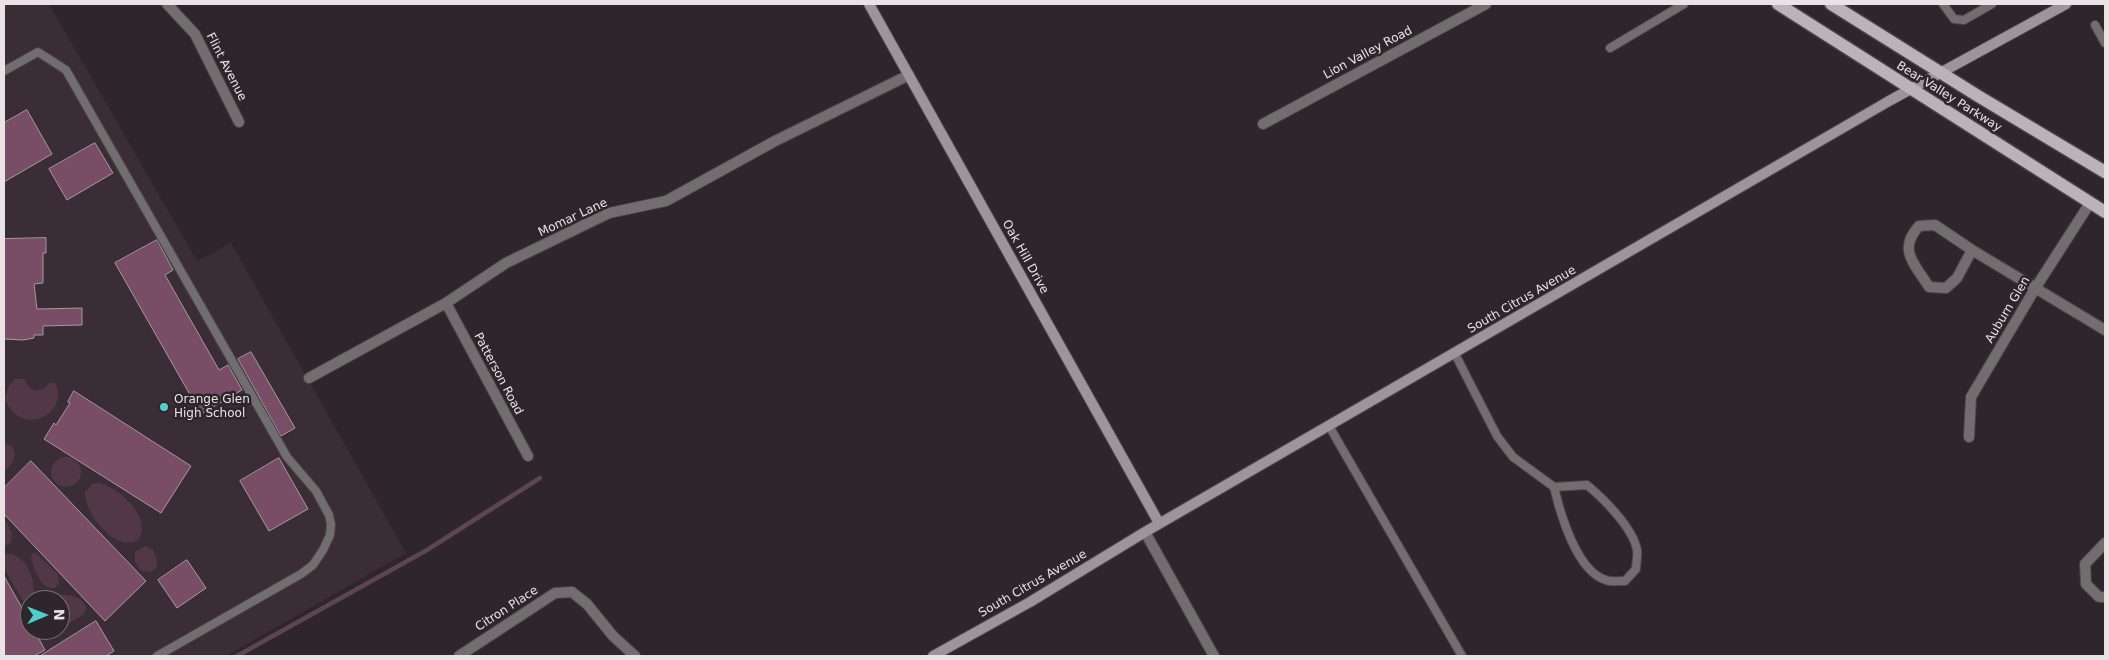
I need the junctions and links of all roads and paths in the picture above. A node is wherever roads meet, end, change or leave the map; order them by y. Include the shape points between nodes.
1 (167, 4) edge
2 (868, 4) edge
3 (1486, 4) edge
4 (1684, 4) edge
5 (1778, 4) edge
6 (1831, 4) edge
7 (1943, 4) edge
8 (1992, 4) edge
9 (2066, 4) edge
10 (2095, 25) dead end
11 (2105, 43) edge
12 (1610, 48) dead end
13 (4, 71) edge
14 (1941, 72) junction
15 (909, 75) junction
16 (1911, 89) junction
17 (239, 122) dead end
18 (1263, 124) dead end
19 (2105, 172) edge
20 (2090, 203) junction
21 (2105, 212) edge
22 (1972, 250) junction
23 (2036, 287) junction
24 (446, 303) junction
25 (2105, 330) edge
26 (1455, 354) junction
27 (309, 378) dead end
28 (1329, 426) junction
29 (1969, 437) dead end
30 (528, 456) dead end
31 (1554, 487) junction
32 (1160, 523) junction
33 (1145, 532) junction
34 (2105, 543) edge
35 (2105, 597) edge
36 (157, 656) edge
37 (459, 656) edge
38 (635, 656) edge
39 (933, 656) edge
40 (1214, 656) edge
41 (1462, 656) edge

1 - 17 street, Flint Avenue via 194,34
2 - 15 street, Oak Hill Drive
3 - 18 street, Lion Valley Road
4 - 12 lane
5 - 16 main road, Bear Valley Parkway
6 - 14 main road, Bear Valley Parkway
7 - 8 lane via 1954,19 1964,20
9 - 14 street, South Citrus Avenue
10 - 11 lane
13 - 36 lane via 38,52 66,70 287,457 316,491 329,515 330,535 313,565
14 - 16 street, South Citrus Avenue
14 - 19 main road, Bear Valley Parkway
15 - 24 street, Momar Lane via 775,141 666,201 609,214 506,264
15 - 32 street, Oak Hill Drive
16 - 20 main road, Bear Valley Parkway
16 - 26 street, South Citrus Avenue
20 - 21 main road, Bear Valley Parkway
20 - 23 street, Auburn Glen
22 - 22 street via 1935,225 1918,226 1910,236 1908,254 1930,287 1946,288 1957,278
22 - 23 street
23 - 25 street
23 - 29 street, Auburn Glen via 1971,397
24 - 27 street, Momar Lane
24 - 30 street, Patterson Road
26 - 28 street, South Citrus Avenue
26 - 31 lane via 1497,436 1513,458
28 - 32 street, South Citrus Avenue
28 - 41 lane
31 - 31 lane via 1569,534 1587,567 1605,580 1625,581 1636,569 1637,549 1624,524 1603,498 1587,485
32 - 33 street, South Citrus Avenue
33 - 39 street, South Citrus Avenue
33 - 40 street
34 - 35 street via 2085,564 2086,584 2099,597
37 - 38 street, Citron Place via 555,593 572,592

